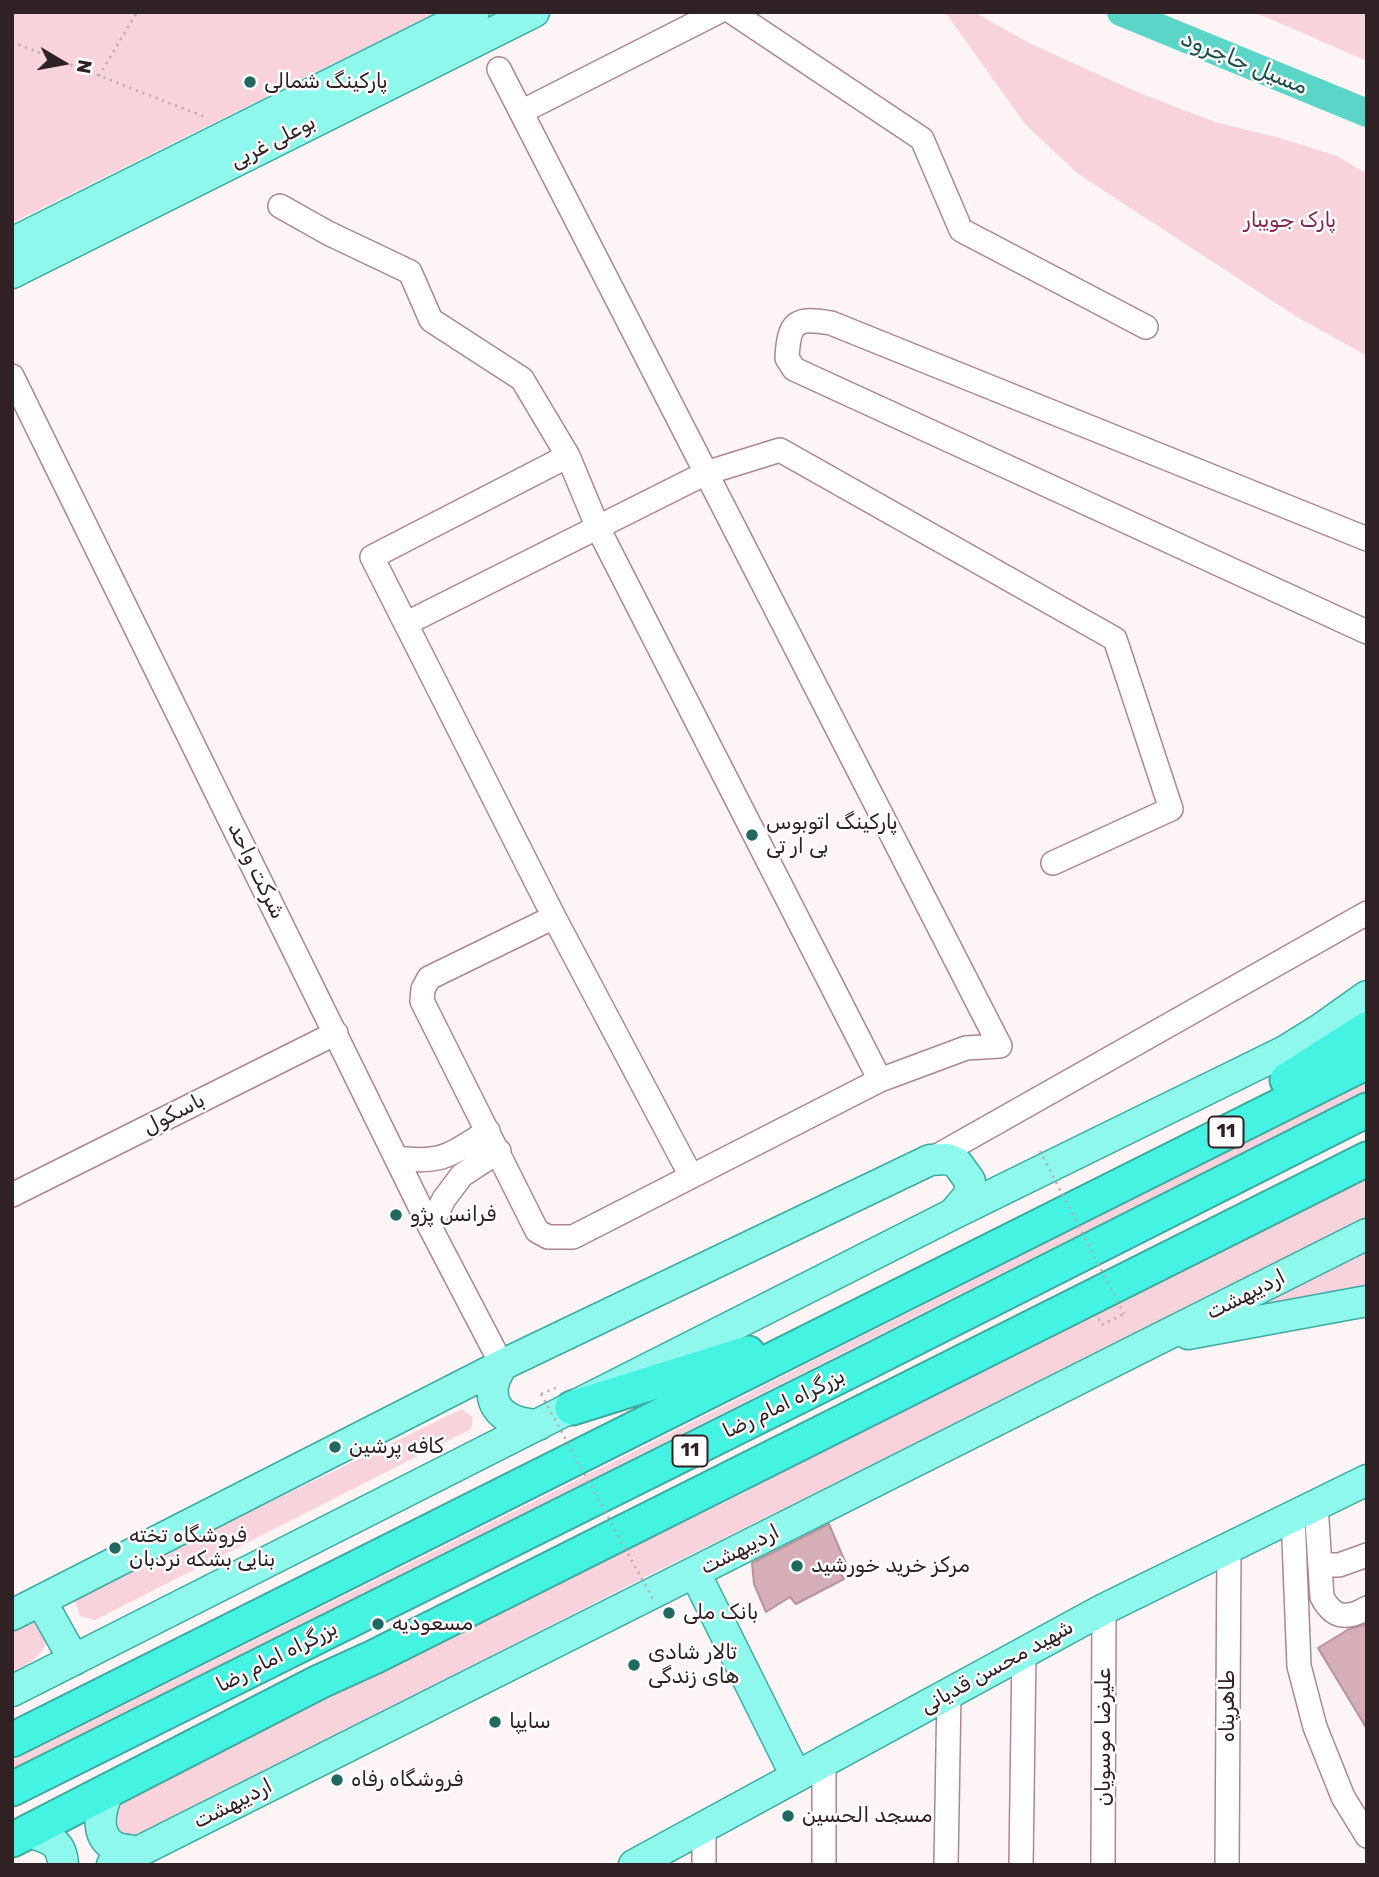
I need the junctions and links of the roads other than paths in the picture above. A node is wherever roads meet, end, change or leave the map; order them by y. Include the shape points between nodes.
1 (474, 12) edge
2 (534, 12) edge
3 (718, 12) edge
4 (732, 12) edge
5 (499, 69) dead end
6 (521, 112) junction
7 (280, 206) dead end
8 (12, 243) edge
9 (12, 273) edge
10 (1146, 327) dead end
11 (12, 376) edge
12 (568, 456) junction
13 (706, 473) junction
14 (598, 528) junction
15 (1367, 539) edge
16 (407, 623) junction
17 (1367, 632) edge
18 (1054, 863) dead end
19 (1367, 913) edge
20 (554, 917) junction
21 (1367, 996) edge
22 (1367, 1029) edge
23 (336, 1033) junction
24 (1367, 1062) edge
25 (880, 1080) junction
26 (1367, 1110) edge
27 (488, 1130) junction
28 (499, 1152) junction
29 (396, 1158) junction
30 (1367, 1158) edge
31 (930, 1160) junction
32 (691, 1176) junction
33 (12, 1195) edge
34 (1084, 1203) junction
35 (953, 1214) junction
36 (430, 1227) junction
37 (1367, 1234) edge
38 (1176, 1254) junction
39 (1367, 1301) edge
40 (844, 1323) junction
41 (1163, 1337) junction
42 (502, 1365) junction
43 (862, 1365) junction
44 (569, 1395) junction
45 (538, 1425) junction
46 (1367, 1480) edge
47 (1305, 1510) junction
48 (516, 1537) junction
49 (1229, 1547) junction
50 (1367, 1555) edge
51 (1321, 1565) junction
52 (695, 1573) junction
53 (41, 1601) junction
54 (1367, 1608) edge
55 (1104, 1609) junction
56 (12, 1615) edge
57 (1024, 1652) junction
58 (374, 1657) junction
59 (74, 1660) junction
60 (12, 1691) edge
61 (949, 1693) junction
62 (12, 1740) edge
63 (824, 1761) junction
64 (796, 1776) junction
65 (12, 1789) edge
66 (108, 1791) junction
67 (704, 1826) junction
68 (20, 1836) edge
69 (1367, 1836) edge
70 (125, 1858) edge
71 (64, 1865) edge
72 (634, 1865) edge
73 (704, 1865) edge
74 (824, 1865) edge
75 (946, 1865) edge
76 (1021, 1865) edge
77 (1103, 1865) edge
78 (1227, 1865) edge

1 - 8 main road, بوعلی غربی
2 - 9 main road, بوعلی غربی
3 - 6 street
4 - 10 street via 922,139 961,230
5 - 6 street
6 - 13 street
7 - 12 street via 410,272 431,320 522,379
11 - 23 street, شرکت واحد
12 - 14 street
12 - 16 street via 372,557
13 - 14 street
13 - 18 street via 780,450 1115,639 1171,809
13 - 25 street via 1000,1046 966,1048
14 - 16 street
14 - 25 street
15 - 17 street via 831,323 808,319 789,334 787,358 794,369
16 - 20 street
19 - 31 street
20 - 27 street via 429,978 423,989 422,1001
20 - 32 street
21 - 35 main road via 1285,1051
22 - 34 highway
23 - 29 street, شرکت واحد
23 - 33 street, باسکول
24 - 34 highway, 11
25 - 32 street
26 - 43 highway, بزرگراه امام رضا / 11
27 - 28 street
27 - 29 street via 440,1159
28 - 32 street via 537,1231 548,1237 573,1237
28 - 36 street via 462,1175
29 - 36 street, شرکت واحد
30 - 38 highway
31 - 35 main road via 947,1158 957,1163 971,1181 970,1194
31 - 42 main road
34 - 40 highway, 11
35 - 44 main road
36 - 42 street, شرکت واحد
37 - 41 main road, اردیبهشت
38 - 43 highway
38 - 58 highway
39 - 41 main road
40 - 44 highway
40 - 62 highway, 11
41 - 52 main road, اردیبهشت
42 - 45 main road via 493,1383 499,1410 519,1424
42 - 53 main road
43 - 48 highway, بزرگراه امام رضا / 11
44 - 45 main road
45 - 59 main road
46 - 47 main road, شهید محسن قدیانی
47 - 49 main road, شهید محسن قدیانی
47 - 51 street
47 - 69 street via 1299,1666 1315,1727 1338,1785
48 - 58 highway
48 - 65 highway, بزرگراه امام رضا / 11
49 - 55 main road, شهید محسن قدیانی
49 - 78 street, طاهرپناه
50 - 51 street via 1339,1565
51 - 54 street via 1322,1597 1328,1609 1340,1616
52 - 64 main road
52 - 70 main road, اردیبهشت
53 - 56 main road
53 - 59 main road
55 - 57 main road, شهید محسن قدیانی
55 - 77 street, علیرضا موسویان
57 - 61 main road, شهید محسن قدیانی
57 - 76 street
58 - 66 highway
59 - 60 main road
61 - 63 main road, شهید محسن قدیانی
61 - 75 street
63 - 64 main road, شهید محسن قدیانی
63 - 74 street
64 - 67 main road, شهید محسن قدیانی
66 - 68 highway
66 - 70 main road via 100,1813 103,1835
67 - 72 main road, شهید محسن قدیانی
67 - 73 street
68 - 71 main road via 50,1838 63,1853

